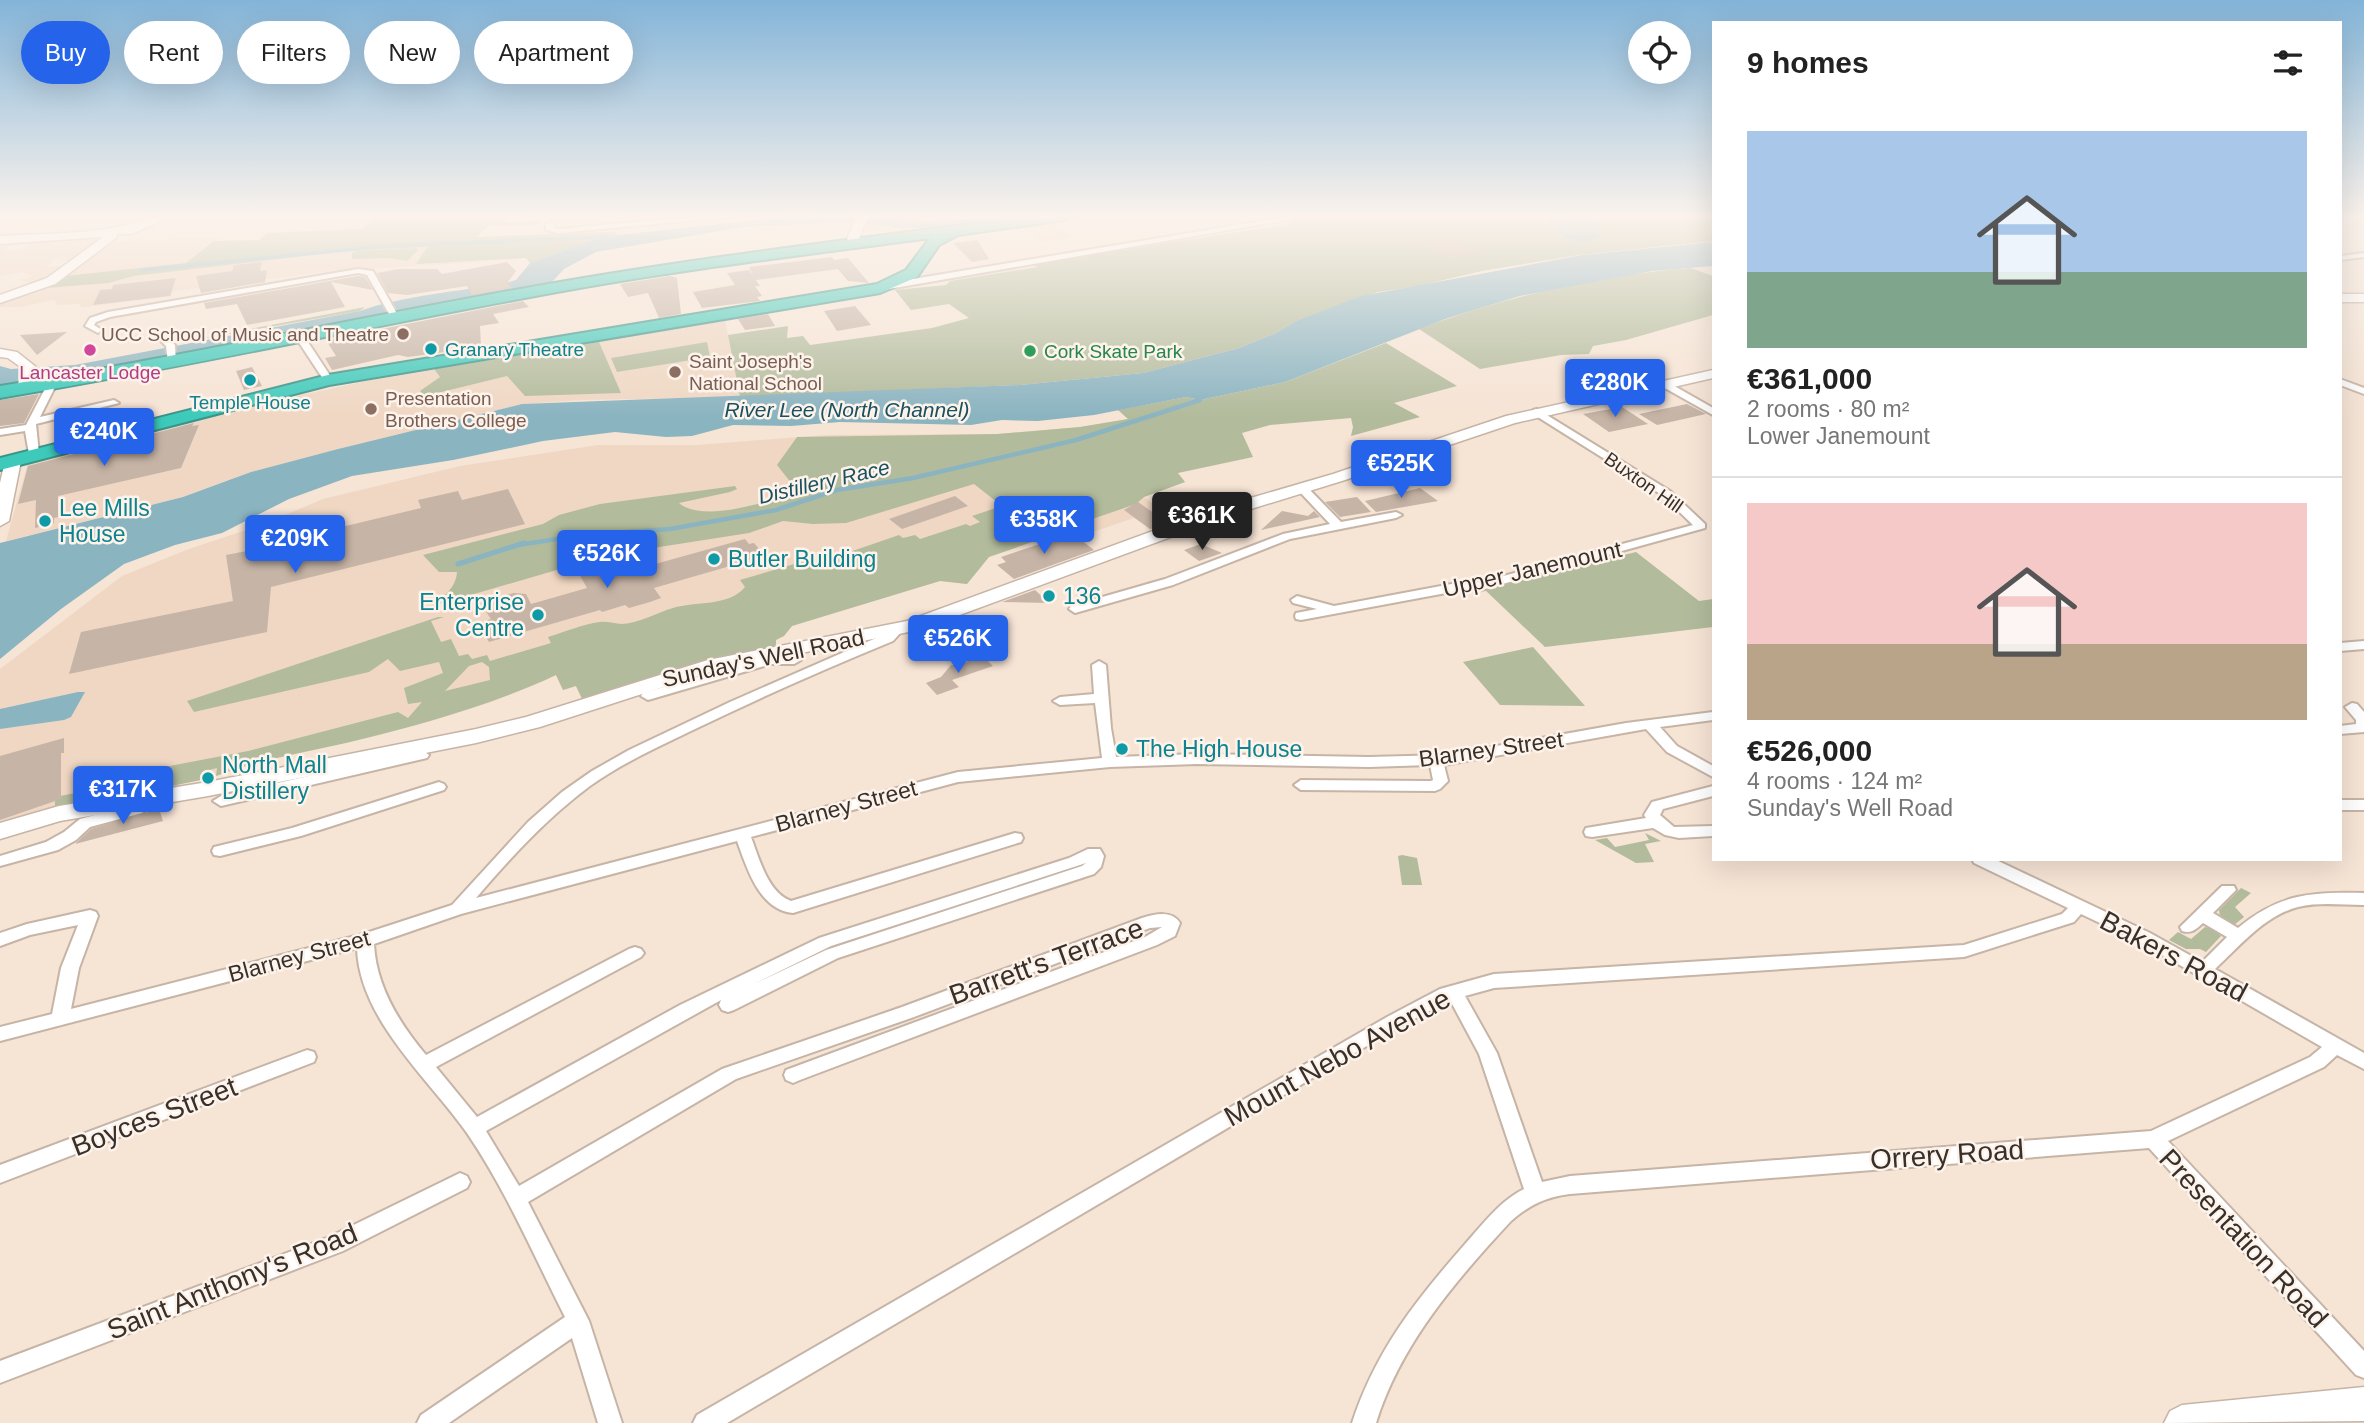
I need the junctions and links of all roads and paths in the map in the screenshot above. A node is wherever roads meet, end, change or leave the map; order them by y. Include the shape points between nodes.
1 (47, 282) edge
2 (291, 282) edge
3 (375, 282) edge
4 (584, 282) edge
5 (896, 282) edge
6 (912, 282) edge
7 (880, 288) junction
8 (2342, 298) edge
9 (2364, 298) edge
10 (0, 299) edge
11 (395, 317) junction
12 (98, 330) dead end
13 (160, 335) dead end
14 (301, 338) junction
15 (0, 352) edge
16 (172, 355) junction
17 (1712, 374) edge
18 (328, 380) junction
19 (2342, 383) edge
20 (51, 384) junction
21 (1666, 385) junction
22 (24, 386) junction
23 (2364, 391) edge
24 (0, 393) edge
25 (114, 403) dead end
26 (1537, 412) junction
27 (1712, 412) edge
28 (31, 424) junction
29 (0, 432) edge
30 (34, 454) junction
31 (7, 462) edge
32 (1302, 488) junction
33 (1396, 514) dead end
34 (0, 521) edge
35 (1336, 524) junction
36 (1689, 531) joint
37 (1297, 600) dead end
38 (1075, 609) dead end
39 (1333, 610) junction
40 (1301, 616) dead end
41 (897, 629) junction
42 (2364, 645) edge
43 (2342, 647) edge
44 (794, 660) dead end
45 (1099, 664) dead end
46 (648, 696) dead end
47 (1101, 698) junction
48 (1060, 701) dead end
49 (2352, 707) dead end
50 (1712, 716) edge
51 (1650, 724) junction
52 (2342, 730) edge
53 (422, 755) dead end
54 (1436, 761) junction
55 (1110, 762) junction
56 (1712, 771) edge
57 (1301, 785) dead end
58 (439, 787) dead end
59 (1712, 791) edge
60 (154, 799) junction
61 (221, 801) dead end
62 (2364, 804) edge
63 (2342, 805) edge
64 (1655, 822) junction
65 (0, 831) edge
66 (1712, 831) edge
67 (1592, 832) dead end
68 (742, 833) junction
69 (1015, 838) dead end
70 (220, 851) dead end
71 (1984, 861) edge
72 (0, 862) edge
73 (2228, 890) dead end
74 (2364, 899) edge
75 (2079, 906) junction
76 (458, 909) junction
77 (2203, 915) junction
78 (2188, 927) dead end
79 (2239, 936) junction
80 (0, 940) edge
81 (365, 940) junction
82 (635, 953) dead end
83 (2204, 970) junction
84 (1454, 992) junction
85 (728, 1005) dead end
86 (61, 1018) junction
87 (0, 1034) edge
88 (2336, 1045) junction
89 (307, 1057) dead end
90 (420, 1058) junction
91 (2364, 1062) edge
92 (793, 1075) dead end
93 (474, 1129) junction
94 (2153, 1139) junction
95 (0, 1174) edge
96 (460, 1182) dead end
97 (1536, 1193) junction
98 (516, 1199) junction
99 (578, 1321) junction
100 (2364, 1367) edge
101 (0, 1372) edge
102 (2364, 1404) edge
103 (429, 1423) edge
104 (610, 1423) edge
105 (705, 1423) edge
106 (1364, 1423) edge
107 (2182, 1423) edge

1 - 10 main road
2 - 12 street via 108,315 89,326
3 - 11 street
4 - 11 highway
5 - 7 highway
6 - 7 street
7 - 18 highway
8 - 9 main road
11 - 14 highway
13 - 16 street
14 - 16 highway
14 - 18 street
15 - 22 main road via 27,365
16 - 20 highway
17 - 21 main road, Sunday's Well Road
18 - 30 highway
19 - 23 street
20 - 22 highway
20 - 28 street
21 - 26 main road, Sunday's Well Road
21 - 27 street
22 - 24 highway
25 - 28 street
26 - 32 main road, Sunday's Well Road
26 - 36 street, Buxton Hill via 1666,494 1700,523 1698,529
28 - 29 street
28 - 30 street
30 - 31 highway
31 - 34 main road
32 - 35 street
32 - 41 main road, Sunday's Well Road via 1219,513
33 - 35 street
35 - 38 street via 1287,536 1169,582
36 - 39 street, Upper Janemount via 1481,586
37 - 39 street, Upper Janemount
39 - 40 street, Upper Janemount
41 - 60 main road, Sunday's Well Road via 715,664 488,733
41 - 76 street via 888,638 741,701 596,775 528,831
42 - 43 street
44 - 46 street via 769,660
45 - 47 street
47 - 48 street
47 - 55 street
49 - 52 street via 2363,725
50 - 51 street, Blarney Street
51 - 54 street, Blarney Street
51 - 56 street via 1672,749
53 - 61 street
54 - 55 street, Blarney Street
54 - 57 street via 1441,780 1435,786
55 - 68 street, Blarney Street via 946,779
58 - 70 street
59 - 64 street via 1657,806 1652,815
60 - 65 main road, Sunday's Well Road via 60,814
60 - 72 street via 137,809 85,823 52,845
62 - 63 street
64 - 66 street via 1675,832
64 - 67 street
68 - 69 street via 756,870 778,902 791,907
68 - 76 street, Blarney Street
71 - 75 street, Bakers Road
73 - 77 street
74 - 79 street via 2293,903
75 - 83 street, Bakers Road
75 - 84 street, Mount Nebo Avenue via 2068,918 1972,950 1489,982
76 - 81 street, Blarney Street
77 - 78 street
77 - 79 street
79 - 83 street
80 - 86 street via 90,916 70,968
81 - 86 street, Blarney Street
81 - 90 street via 375,992
82 - 90 street
83 - 88 street, Bakers Road
84 - 97 street via 1488,1053
84 - 105 street, Mount Nebo Avenue via 1428,1002 1233,1113
85 - 93 street via 832,954 1088,870 1096,856 825,942 686,1010
86 - 87 street, Blarney Street
88 - 91 street, Bakers Road
88 - 94 street, Orrery Road via 2317,1062
89 - 95 street, Boyces Street
90 - 93 street
92 - 98 street, Barrett's Terrace via 1165,935 1172,923 1148,922 729,1074
93 - 98 street
94 - 97 street, Orrery Road via 1584,1184
94 - 100 street, Presentation Road
96 - 101 street, Saint Anthony's Road via 336,1244
97 - 106 street via 1502,1218 1409,1326
98 - 99 street
99 - 103 street
99 - 104 street
102 - 107 main road

